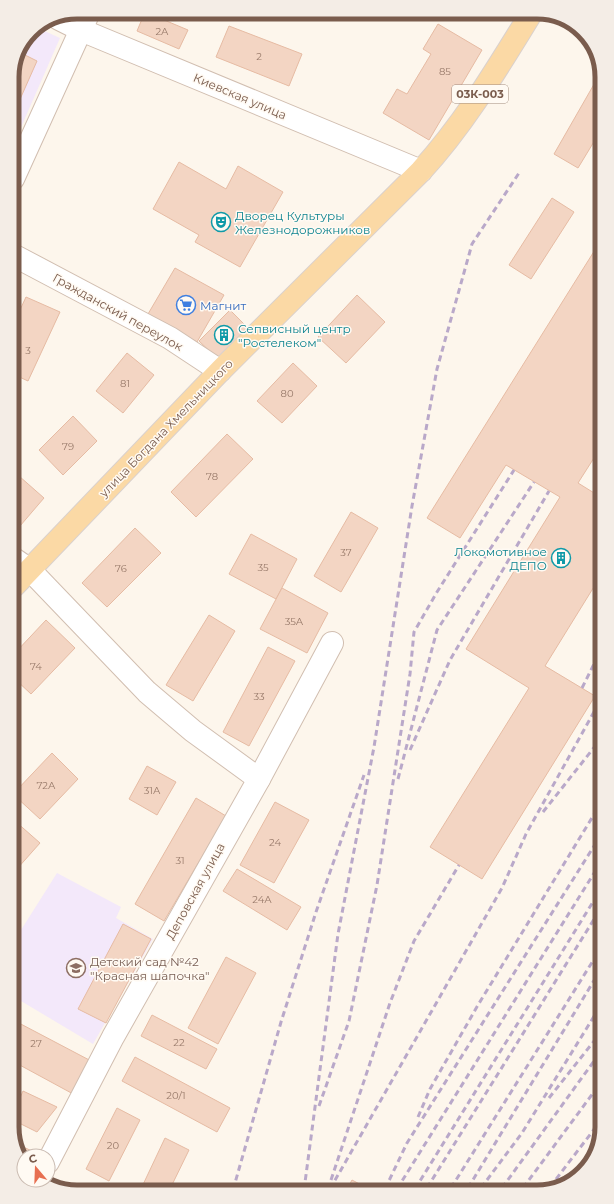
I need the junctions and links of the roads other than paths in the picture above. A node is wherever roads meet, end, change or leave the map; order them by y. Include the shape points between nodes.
1 (528, 19) edge
2 (67, 20) edge
3 (85, 21) edge
4 (19, 167) edge
5 (421, 171) junction
6 (19, 259) edge
7 (220, 371) junction
8 (22, 565) edge
9 (332, 643) dead end
10 (259, 779) junction
11 (55, 1148) edge

1 - 5 main road, улица Богдана Хмельницкого / 03К-003 via 487,86 442,148
2 - 3 street, Киевская улица
3 - 4 street
3 - 5 street, Киевская улица
5 - 7 main road, улица Богдана Хмельницкого
6 - 7 street, Гражданский переулок via 170,338
7 - 8 main road, улица Богдана Хмельницкого
8 - 10 street via 147,692 193,731
9 - 10 street, Деповская улица
10 - 11 street, Деповская улица via 113,1036

